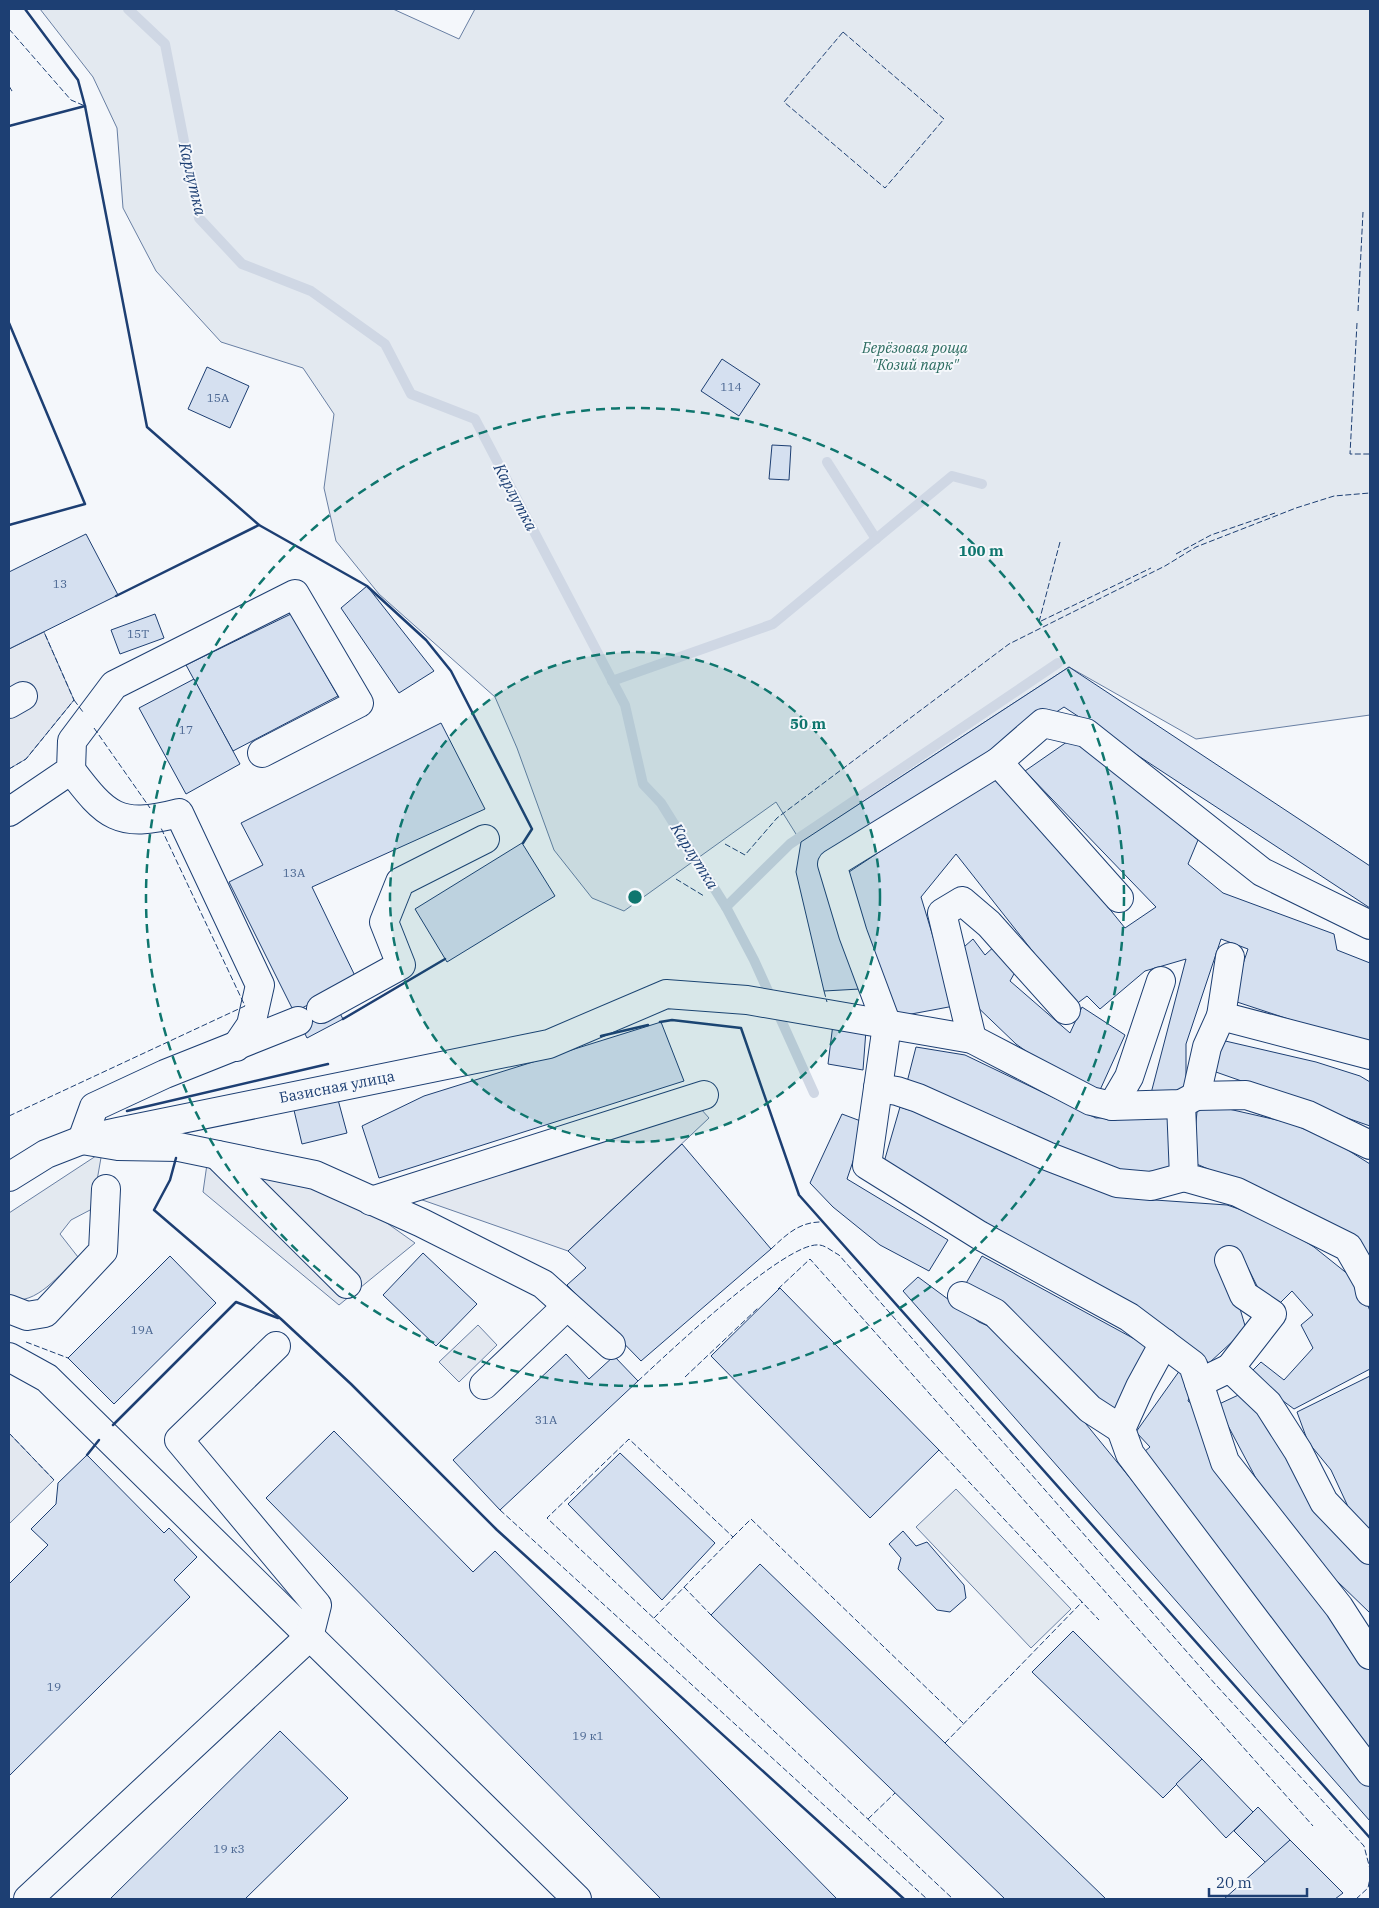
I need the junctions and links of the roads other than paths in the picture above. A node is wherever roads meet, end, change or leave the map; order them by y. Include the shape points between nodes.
1 (262, 752) dead end
2 (998, 762) junction
3 (71, 770) junction
4 (9, 812) edge
5 (484, 839) dead end
6 (1119, 898) dead end
7 (1370, 925) edge
8 (1230, 957) dead end
9 (1161, 981) dead end
10 (1066, 1010) dead end
11 (1221, 1016) junction
12 (887, 1025) junction
13 (972, 1039) junction
14 (236, 1047) junction
15 (1370, 1055) edge
16 (878, 1088) junction
17 (704, 1095) dead end
18 (1189, 1100) junction
19 (1112, 1106) junction
20 (82, 1140) junction
21 (1370, 1145) edge
22 (217, 1155) junction
23 (9, 1177) edge
24 (1184, 1177) junction
25 (106, 1189) dead end
26 (371, 1201) junction
27 (1229, 1260) dead end
28 (347, 1284) dead end
29 (1370, 1292) edge
30 (962, 1296) dead end
31 (567, 1306) junction
32 (9, 1309) edge
33 (1164, 1343) junction
34 (611, 1345) dead end
35 (276, 1346) dead end
36 (9, 1357) edge
37 (1230, 1368) junction
38 (1199, 1383) junction
39 (484, 1385) dead end
40 (1121, 1429) junction
41 (1370, 1550) edge
42 (309, 1637) junction
43 (1370, 1655) edge
44 (1370, 1772) edge
45 (28, 1899) edge
46 (577, 1899) edge

1 - 3 lane via 359,703 295,594 114,685 72,741
2 - 6 lane
2 - 7 lane via 1043,723 1086,733 1262,872
2 - 12 lane via 832,864 853,934
3 - 4 lane
3 - 14 lane via 96,802 120,818 157,819 179,813 260,985 251,1025
5 - 14 lane via 400,882 384,922 401,965 310,1015
8 - 11 lane
9 - 19 lane via 1129,1077
10 - 13 lane via 989,924 962,901 942,913
11 - 15 lane
11 - 18 lane
12 - 13 lane
12 - 16 lane
12 - 20 lane, Базисная улица via 747,1000 666,994 549,1044
13 - 19 lane via 1091,1101
14 - 20 lane via 94,1107
16 - 24 lane via 918,1098 1047,1156 1117,1183 1151,1186
16 - 33 lane via 867,1165 979,1235 1129,1317
17 - 26 lane
18 - 19 lane
18 - 21 lane via 1246,1095 1308,1115
18 - 24 lane
20 - 22 lane via 118,1146 179,1147
20 - 23 lane, Базисная улица via 46,1154
22 - 26 lane via 316,1175
22 - 28 lane
24 - 29 lane via 1237,1192 1348,1246 1368,1282
25 - 32 lane via 103,1251 45,1313 27,1316
26 - 31 lane via 542,1284
27 - 37 lane via 1244,1294 1272,1314
30 - 40 lane via 995,1313 1090,1409
31 - 34 lane
31 - 39 lane
33 - 38 lane via 1193,1365
33 - 40 lane
35 - 42 lane via 179,1440 317,1606
36 - 42 lane via 48,1378
37 - 38 lane
37 - 41 lane via 1268,1404 1298,1451 1324,1502
38 - 43 lane via 1225,1462 1339,1607
40 - 44 lane via 1135,1460
42 - 45 lane
42 - 46 lane

